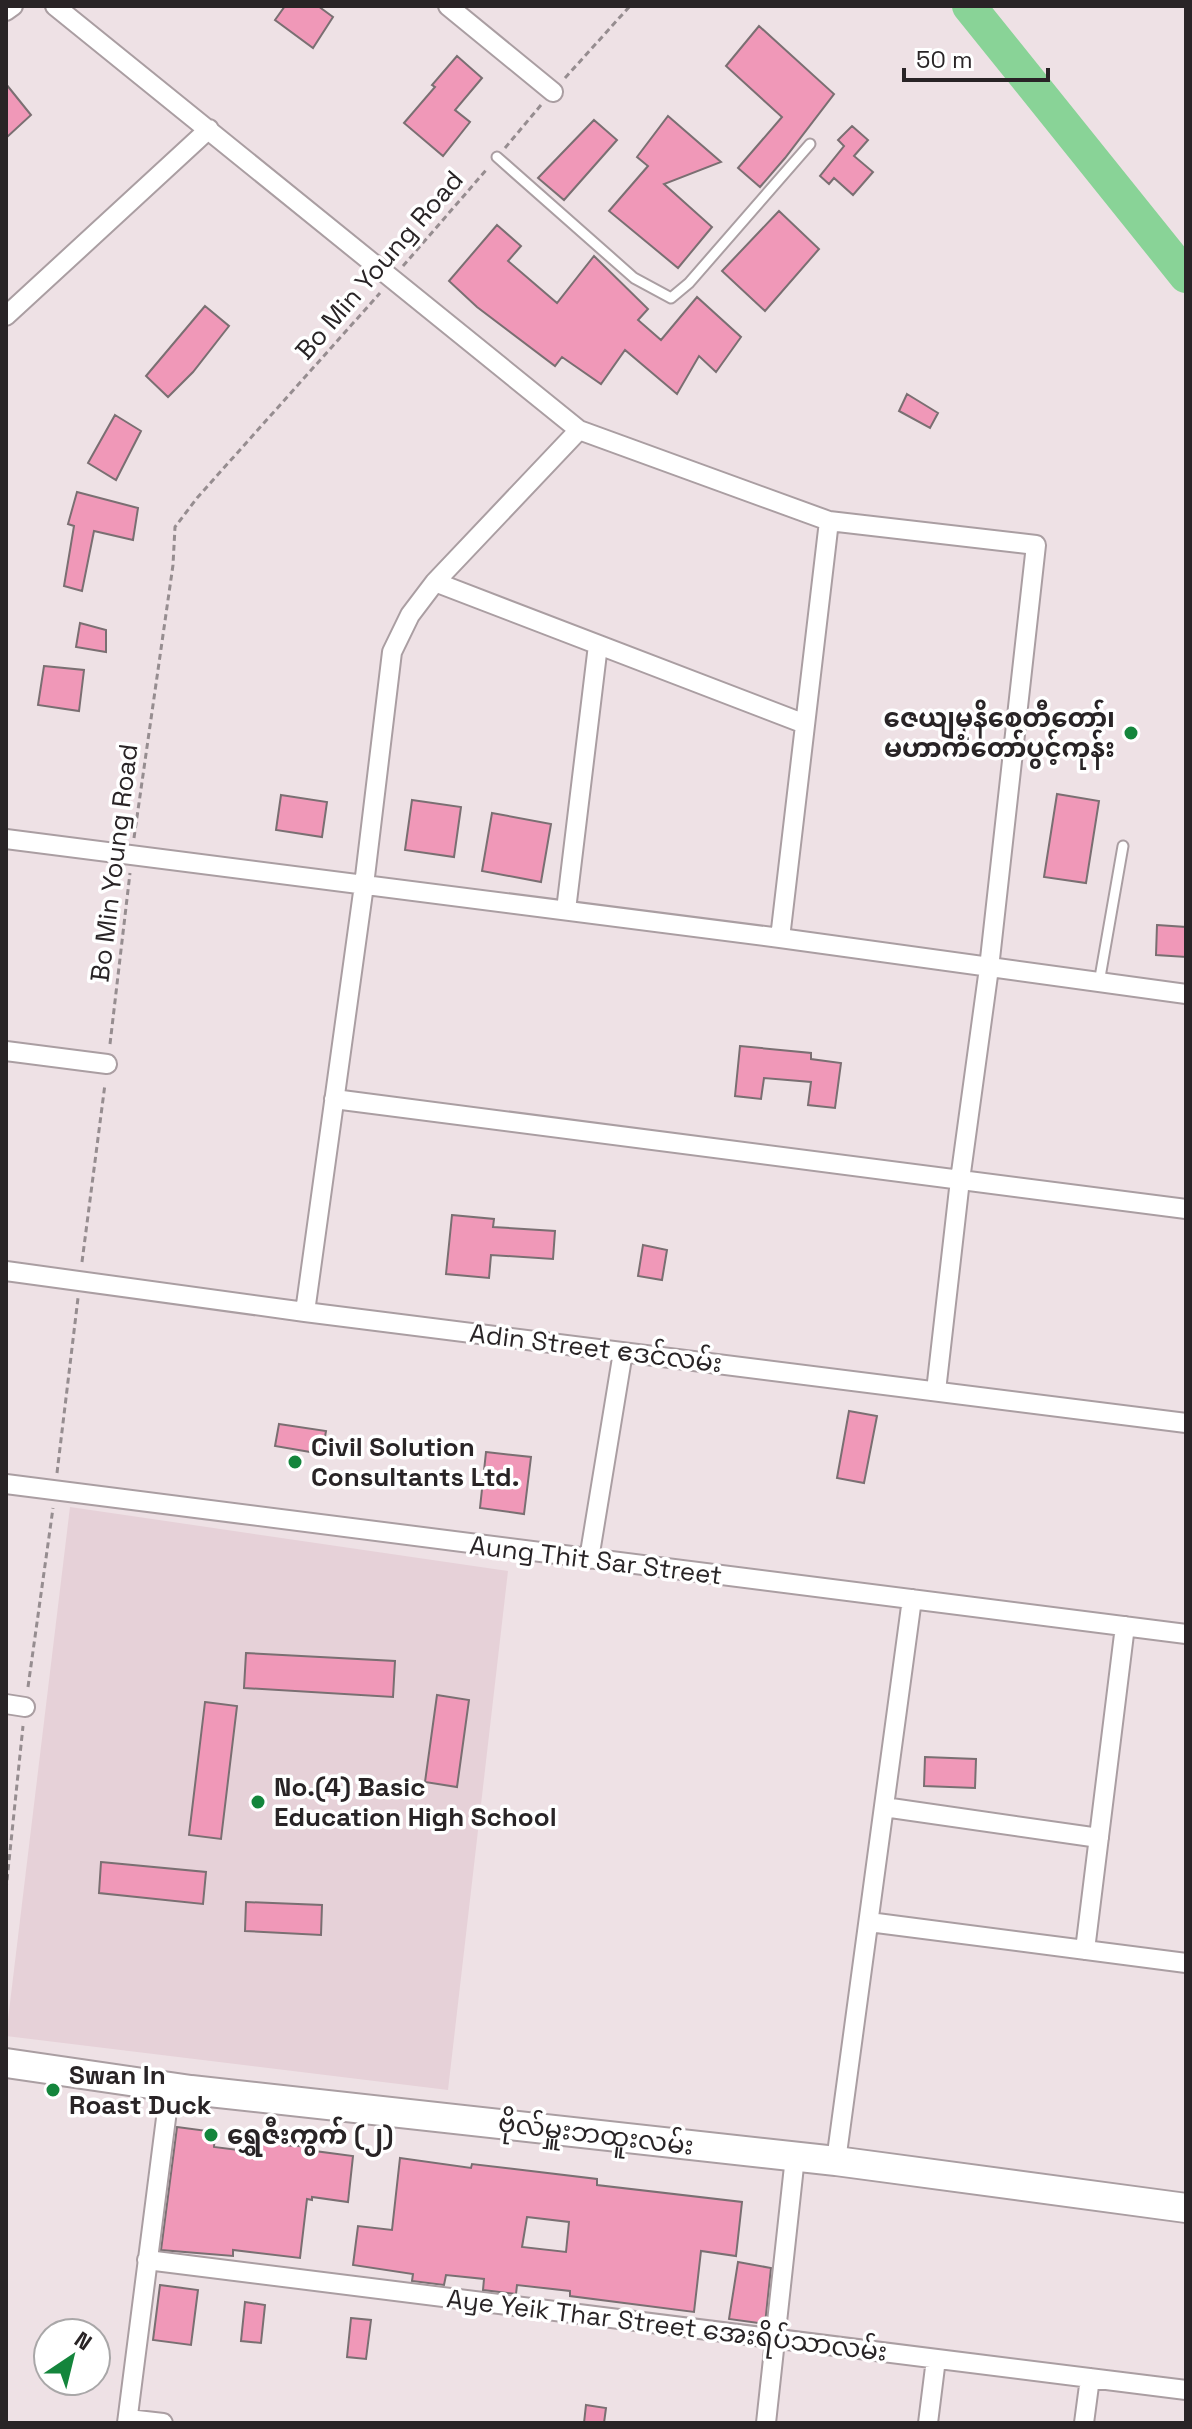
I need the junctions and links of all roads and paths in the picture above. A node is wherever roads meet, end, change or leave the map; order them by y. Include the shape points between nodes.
1 (13, 6) edge
2 (55, 6) edge
3 (448, 6) edge
4 (630, 6) edge
5 (6, 11) edge
6 (553, 92) junction
7 (209, 129) junction
8 (810, 144) dead end
9 (497, 157) junction
10 (393, 278) junction
11 (6, 316) edge
12 (579, 430) junction
13 (829, 521) junction
14 (435, 582) junction
15 (598, 645) junction
16 (805, 724) junction
17 (6, 839) edge
18 (1123, 846) dead end
19 (131, 856) junction
20 (364, 885) junction
21 (566, 910) junction
22 (780, 938) junction
23 (989, 968) junction
24 (1099, 983) junction
25 (1186, 994) edge
26 (6, 1051) edge
27 (107, 1064) junction
28 (334, 1099) junction
29 (960, 1180) junction
30 (1186, 1209) edge
31 (6, 1271) edge
32 (80, 1281) junction
33 (305, 1312) junction
34 (623, 1352) junction
35 (936, 1391) junction
36 (1186, 1423) edge
37 (6, 1484) edge
38 (55, 1490) junction
39 (589, 1559) junction
40 (912, 1599) junction
41 (1125, 1626) junction
42 (1186, 1634) edge
43 (16, 1706) edge
44 (884, 1807) junction
45 (1099, 1838) junction
46 (6, 1890) edge
47 (869, 1922) junction
48 (1085, 1950) junction
49 (1186, 1963) edge
50 (6, 2063) edge
51 (170, 2087) junction
52 (795, 2157) junction
53 (836, 2161) junction
54 (1186, 2208) edge
55 (147, 2260) junction
56 (775, 2339) junction
57 (936, 2359) junction
58 (1090, 2378) junction
59 (1186, 2390) edge
60 (127, 2421) edge
61 (163, 2423) edge
62 (766, 2423) edge
63 (928, 2423) edge
64 (1084, 2423) edge

1 - 5 street
2 - 7 street
3 - 6 street
4 - 6 path, Bo Min Young Road
6 - 9 path, Bo Min Young Road
7 - 10 street
7 - 11 street
8 - 9 lane via 671,298 634,278
9 - 10 path, Bo Min Young Road
10 - 12 street
10 - 19 path, Bo Min Young Road via 175,527
12 - 13 street
12 - 14 street
13 - 16 street
13 - 23 street via 1036,545
14 - 15 street
14 - 20 street via 410,615 392,652
15 - 16 street
15 - 21 street
16 - 22 street
17 - 19 street
18 - 24 lane
19 - 20 street
19 - 27 path, Bo Min Young Road
20 - 21 street
20 - 28 street
21 - 22 street
22 - 23 street
23 - 24 street
23 - 29 street
24 - 25 street
26 - 27 street
27 - 32 path, Bo Min Young Road
28 - 29 street
28 - 33 street
29 - 30 street
29 - 35 street
31 - 32 street, Adin Street ဧဒင်လမ်း
32 - 33 street, Adin Street ဧဒင်လမ်း
32 - 38 path, Bo Min Young Road
33 - 34 street, Adin Street ဧဒင်လမ်း
34 - 35 street, Adin Street ဧဒင်လမ်း
34 - 39 street
35 - 36 street, Adin Street ဧဒင်လမ်း
37 - 38 street, Aung Thit Sar Street
38 - 39 street, Aung Thit Sar Street
38 - 43 path, Bo Min Young Road
39 - 40 street, Aung Thit Sar Street
40 - 41 street, Aung Thit Sar Street
40 - 44 street
41 - 42 street, Aung Thit Sar Street
41 - 45 street
43 - 46 path, Bo Min Young Road
44 - 45 street
44 - 47 street
45 - 48 street
47 - 48 street
47 - 53 street
48 - 49 street
50 - 51 main road, ဗိုလ်မှူးဘထူးလမ်း
51 - 52 main road, ဗိုလ်မှူးဘထူးလမ်း
51 - 55 street
52 - 53 main road, ဗိုလ်မှူးဘထူးလမ်း
52 - 56 street
53 - 54 main road, ဗိုလ်မှူးဘထူးလမ်း
55 - 56 street, Aye Yeik Thar Street အေးရိပ်သာလမ်း
55 - 60 street
56 - 57 street, Aye Yeik Thar Street အေးရိပ်သာလမ်း
56 - 62 street
57 - 58 street, Aye Yeik Thar Street အေးရိပ်သာလမ်း
57 - 63 street
58 - 59 street, Aye Yeik Thar Street အေးရိပ်သာလမ်း
58 - 64 street
60 - 61 street

